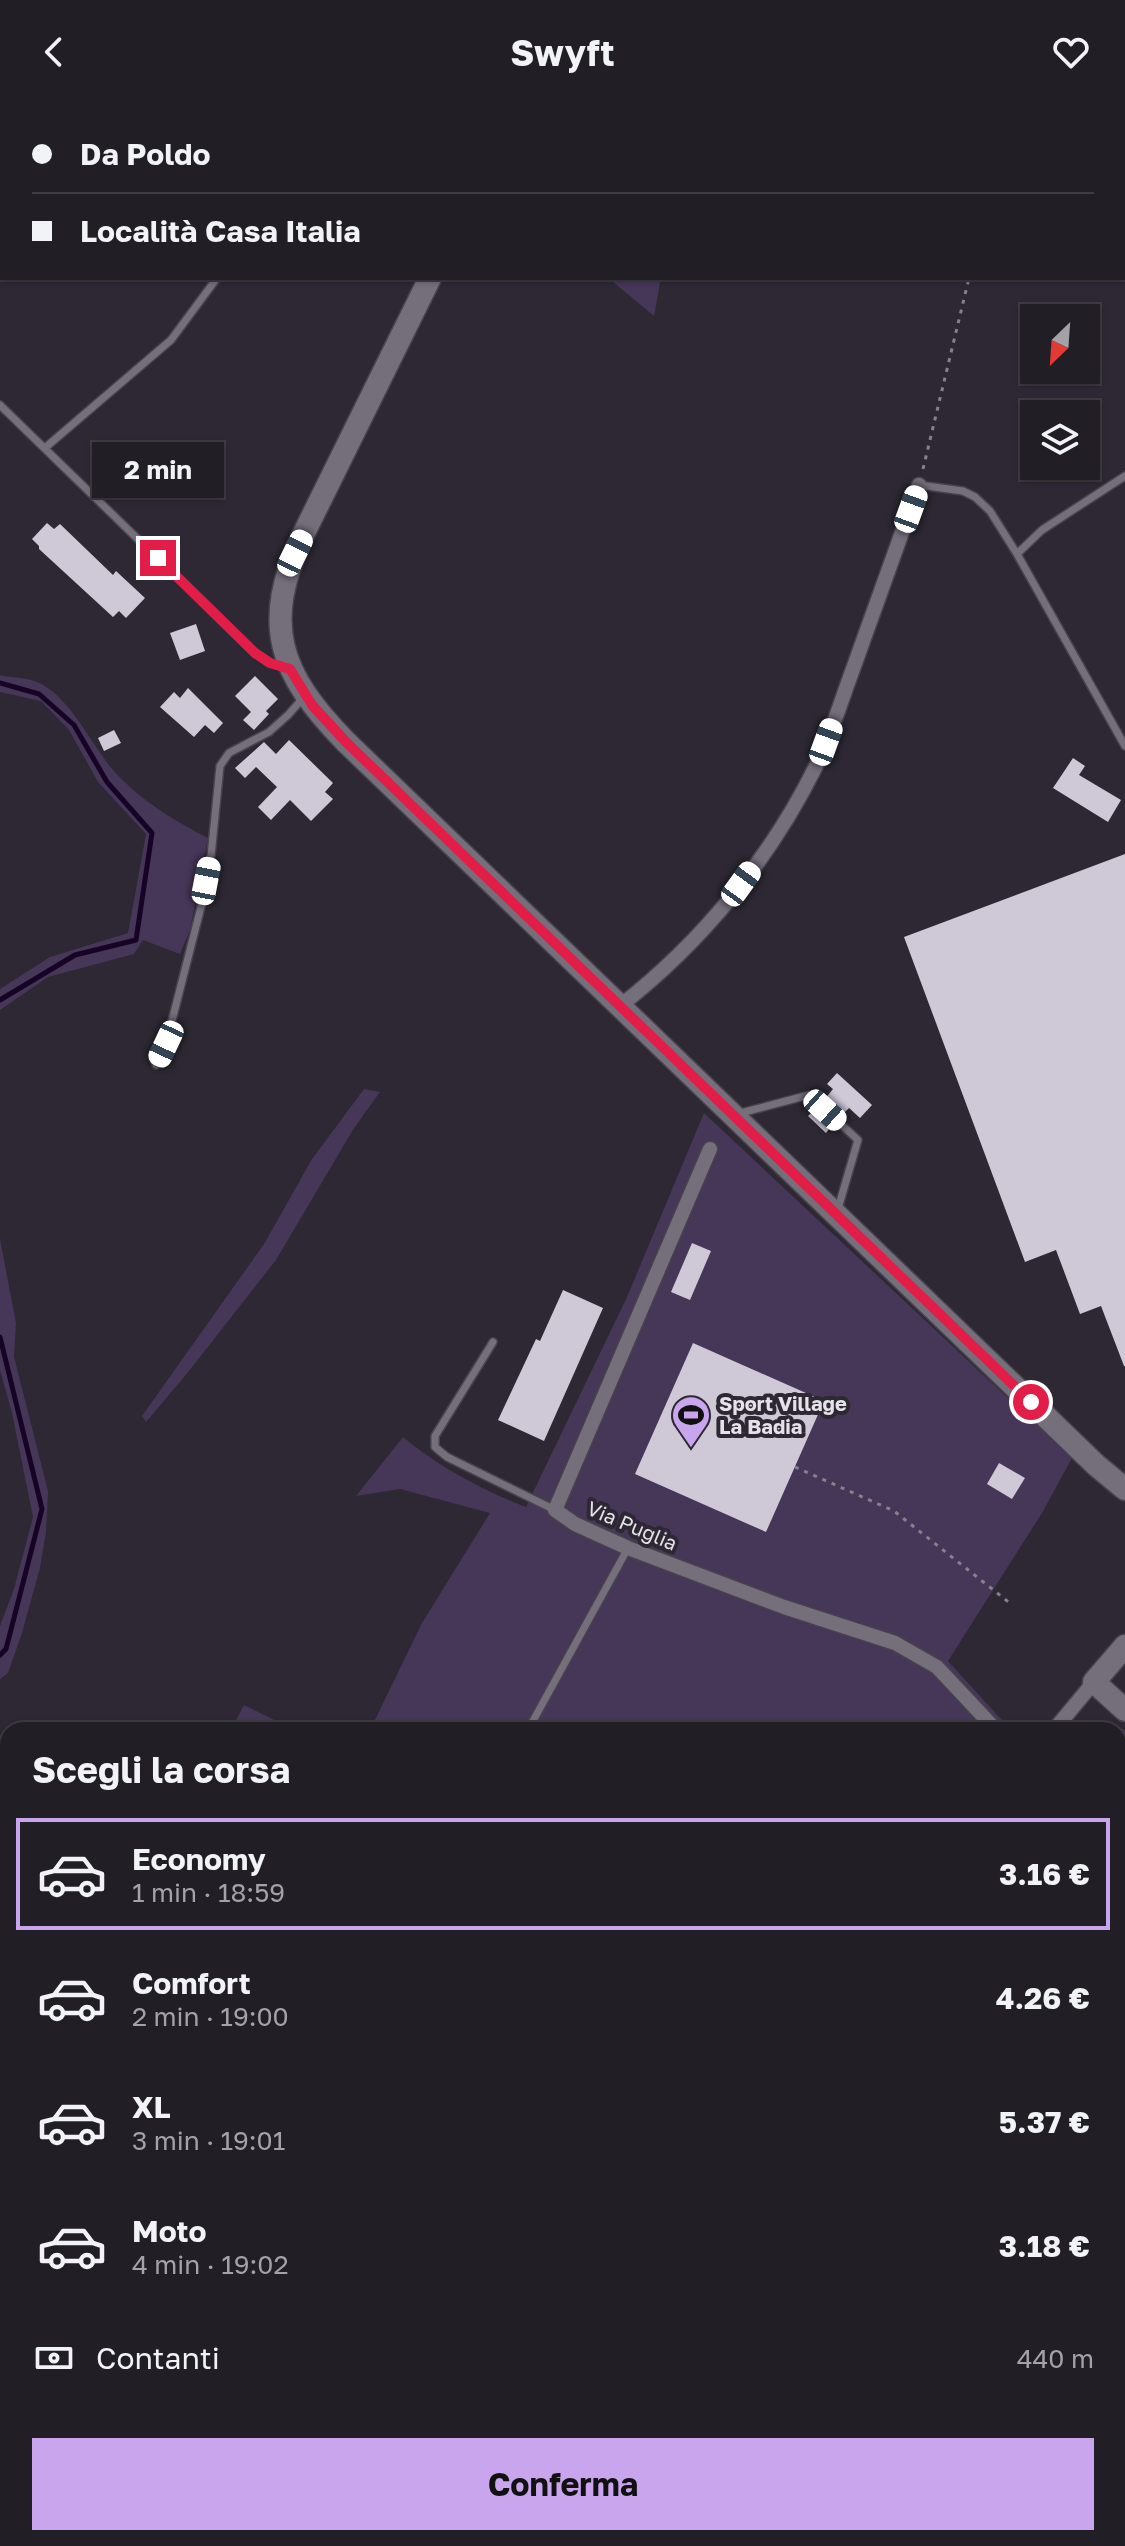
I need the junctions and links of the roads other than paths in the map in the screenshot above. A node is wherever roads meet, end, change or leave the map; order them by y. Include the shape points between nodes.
1 (216, 280) edge
2 (429, 280) edge
3 (0, 405) edge
4 (46, 447) junction
5 (1125, 476) edge
6 (919, 485) joint
7 (1017, 554) junction
8 (290, 669) junction
9 (305, 695) junction
10 (1125, 746) edge
11 (620, 1006) junction
12 (156, 1065) dead end
13 (734, 1115) junction
14 (710, 1149) dead end
15 (836, 1214) junction
16 (493, 1342) dead end
17 (1096, 1465) junction
18 (1125, 1489) edge
19 (1125, 1508) edge
20 (555, 1510) junction
21 (628, 1548) junction
22 (1123, 1645) edge
23 (1094, 1682) junction
24 (1125, 1710) edge
25 (532, 1722) edge
26 (989, 1722) edge
27 (1061, 1722) edge

1 - 4 lane via 171,340
2 - 8 main road via 289,567 280,615
3 - 4 lane
4 - 8 lane via 255,653
5 - 7 lane via 1042,530
6 - 7 lane via 963,491 980,501
6 - 11 street via 826,742 801,793 711,922
7 - 10 lane
8 - 9 main road
9 - 11 main road via 356,752
9 - 12 lane via 269,732 229,753 220,766 201,907
11 - 13 main road
13 - 15 main road
13 - 15 lane via 809,1095 858,1140
14 - 20 street, Via Puglia
15 - 17 main road
16 - 20 lane via 435,1436 435,1447
17 - 18 main road
17 - 19 main road
20 - 21 street, Via Puglia
21 - 25 lane
21 - 26 street, Via Puglia via 895,1643 940,1669
22 - 23 main road
23 - 24 main road
23 - 27 street

